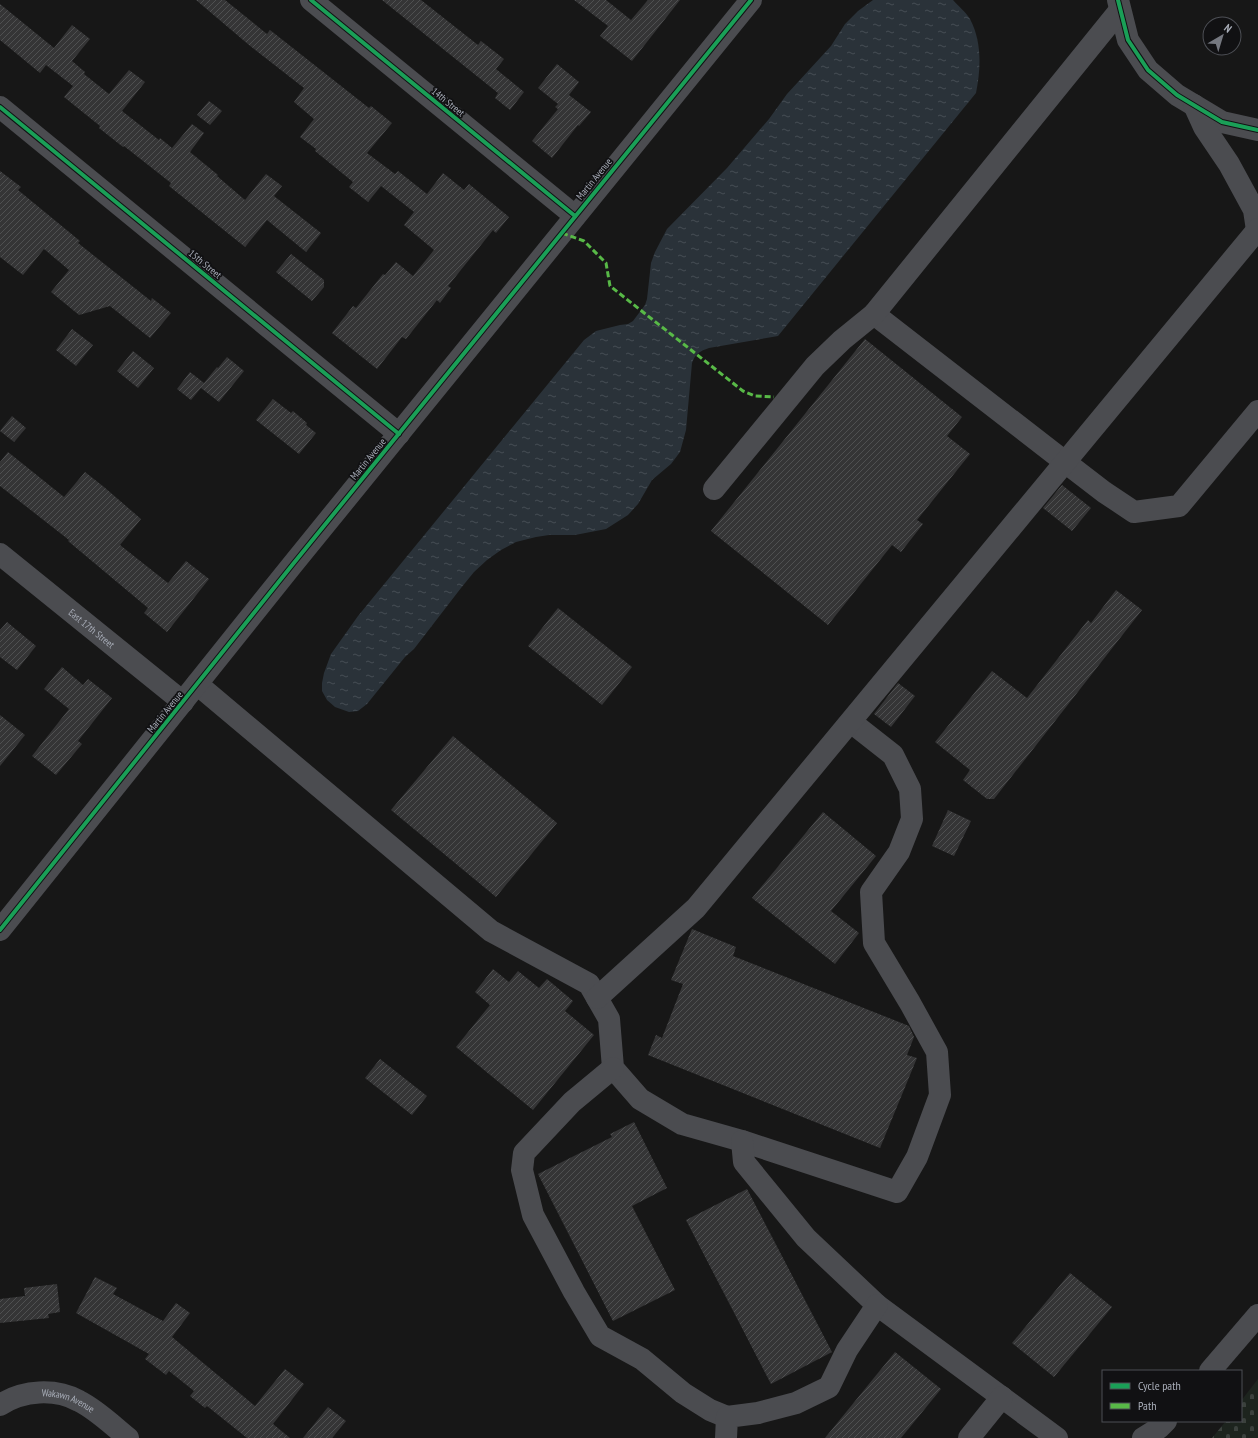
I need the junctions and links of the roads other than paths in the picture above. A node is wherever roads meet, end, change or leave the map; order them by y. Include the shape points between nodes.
1 (311, 0) edge
2 (751, 0) edge
3 (1119, 5) edge
4 (1194, 105) junction
5 (0, 106) edge
6 (1258, 130) edge
7 (575, 216) junction
8 (1258, 229) edge
9 (874, 314) junction
10 (1258, 411) edge
11 (399, 434) junction
12 (1065, 462) junction
13 (714, 489) dead end
14 (0, 554) edge
15 (197, 684) junction
16 (183, 702) junction
17 (851, 722) junction
18 (0, 930) edge
19 (597, 998) junction
20 (613, 1068) junction
21 (742, 1141) junction
22 (877, 1305) junction
23 (1258, 1315) edge
24 (1211, 1370) edge
25 (1002, 1397) junction
26 (0, 1405) edge
27 (1165, 1422) edge
28 (727, 1427) edge
29 (128, 1438) edge
30 (969, 1438) edge
31 (1057, 1438) edge
32 (1143, 1438) edge

1 - 7 street, 14th Street
2 - 7 street, Martin Avenue
3 - 4 street via 1128,40 1148,70 1177,95
3 - 9 street
4 - 6 street via 1222,122
4 - 8 street via 1204,127 1229,164 1254,210
5 - 11 street, 15th Street
7 - 11 street, Martin Avenue
8 - 12 street
9 - 12 street
9 - 13 street via 815,366
10 - 12 street via 1179,506 1134,512
11 - 15 street, Martin Avenue
12 - 17 street
14 - 16 street, East 17th Street
15 - 16 street, Martin Avenue
15 - 19 street via 491,931 589,984
16 - 18 street, Martin Avenue
17 - 19 street via 696,908
17 - 21 street via 893,755 910,789 912,819 899,852 871,892 874,943 937,1052 940,1095 917,1157 897,1192
19 - 20 street via 610,1019
20 - 21 street via 640,1100 682,1124
20 - 28 street via 572,1102 524,1153 522,1170 533,1214 600,1336 642,1359 683,1393 710,1410
21 - 22 street via 744,1162 806,1238
22 - 25 street
22 - 28 street via 847,1350 829,1387 796,1403 758,1413
23 - 24 street
25 - 30 street
25 - 31 street
26 - 29 street, Wakawn Avenue via 30,1393 58,1393 88,1406
27 - 32 street

